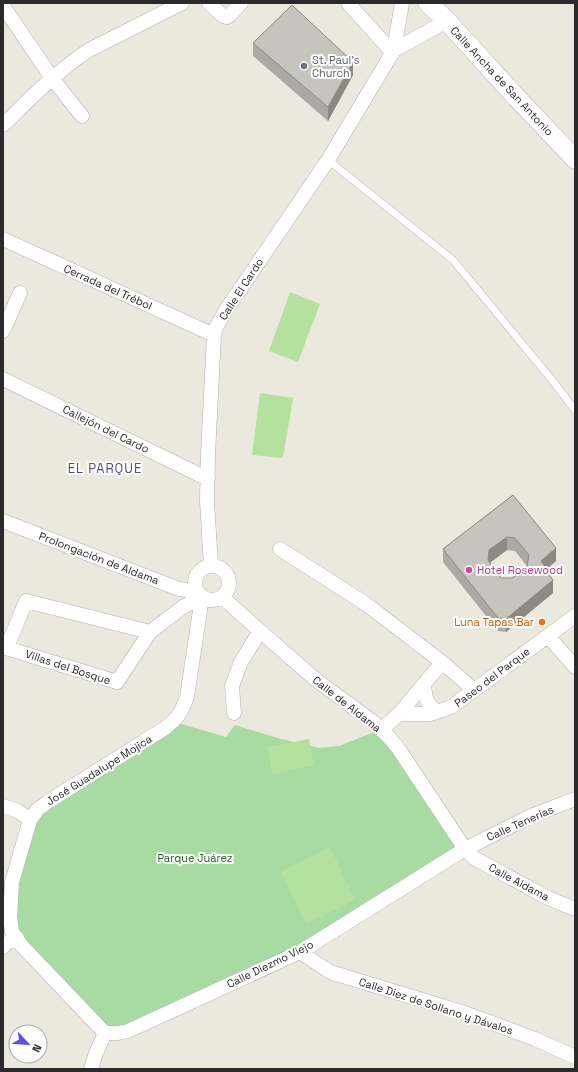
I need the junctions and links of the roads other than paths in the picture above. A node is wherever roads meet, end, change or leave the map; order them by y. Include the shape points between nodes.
1 (182, 3) edge
2 (209, 3) edge
3 (241, 3) edge
4 (348, 3) edge
5 (402, 3) edge
6 (428, 3) edge
7 (3, 6) edge
8 (447, 21) junction
9 (393, 51) junction
10 (52, 78) junction
11 (82, 116) dead end
12 (3, 125) edge
13 (575, 159) edge
14 (328, 160) junction
15 (3, 239) edge
16 (20, 293) dead end
17 (3, 331) edge
18 (214, 335) junction
19 (3, 379) edge
20 (575, 410) edge
21 (208, 479) junction
22 (3, 521) edge
23 (280, 549) dead end
24 (211, 566) junction
25 (200, 595) junction
26 (222, 596) junction
27 (575, 616) edge
28 (260, 631) junction
29 (150, 632) junction
30 (548, 636) junction
31 (5, 647) edge
32 (443, 663) junction
33 (575, 667) edge
34 (424, 684) junction
35 (474, 690) junction
36 (436, 712) junction
37 (234, 713) dead end
38 (399, 714) junction
39 (381, 730) junction
40 (575, 799) edge
41 (3, 806) edge
42 (30, 820) junction
43 (465, 849) junction
44 (575, 909) edge
45 (17, 938) junction
46 (3, 948) edge
47 (300, 952) junction
48 (105, 1033) junction
49 (575, 1057) edge
50 (91, 1069) edge

1 - 10 street via 89,50
2 - 3 street via 227,17
4 - 9 street
5 - 9 street, Calle El Cardo
6 - 8 main road, Calle Ancha de San Antonio
7 - 10 street
8 - 9 street
8 - 13 main road, Calle Ancha de San Antonio
9 - 14 street, Calle El Cardo
10 - 11 street
10 - 12 street
14 - 18 street, Calle El Cardo via 226,310
14 - 20 lane via 454,260
15 - 18 street, Cerrada del Trébol
16 - 17 street
18 - 21 street, Calle El Cardo
19 - 21 street, Callejón del Cardo
21 - 24 street, Calle El Cardo
22 - 25 street, Prolongación de Aldama
23 - 32 street via 366,604
24 - 25 street via 202,569 197,576 195,584
24 - 26 street via 223,570 229,579 226,593
25 - 26 street via 210,600
25 - 29 street
25 - 42 street, José Guadalupe Mojica via 187,697 176,719 49,800
26 - 28 street, Calle de Aldama
27 - 30 street, Paseo del Parque
28 - 37 street via 241,662 232,686
28 - 39 street, Calle de Aldama via 315,679
29 - 31 street, Villas del Bosque via 118,682
29 - 31 street via 26,601
30 - 33 street
30 - 35 street, Paseo del Parque
32 - 34 street
32 - 35 street
34 - 36 street via 424,697
34 - 38 street
35 - 36 street, Paseo del Parque via 451,708
36 - 38 street, Paseo del Parque
38 - 39 street
39 - 43 street, Calle de Aldama via 398,748
40 - 43 street, Calle Tenerías via 531,816
41 - 42 street via 18,811
42 - 45 street, José Guadalupe Mojica via 12,882 10,917 12,932
43 - 44 street, Calle Aldama via 474,858 548,898
43 - 47 street, Calle Diezmo Viejo
45 - 46 street
45 - 48 street, José Guadalupe Mojica
47 - 48 street, Calle Diezmo Viejo via 128,1031
47 - 49 street, Calle Diez de Sollano y Dávalos via 330,972 465,1013
48 - 50 street

